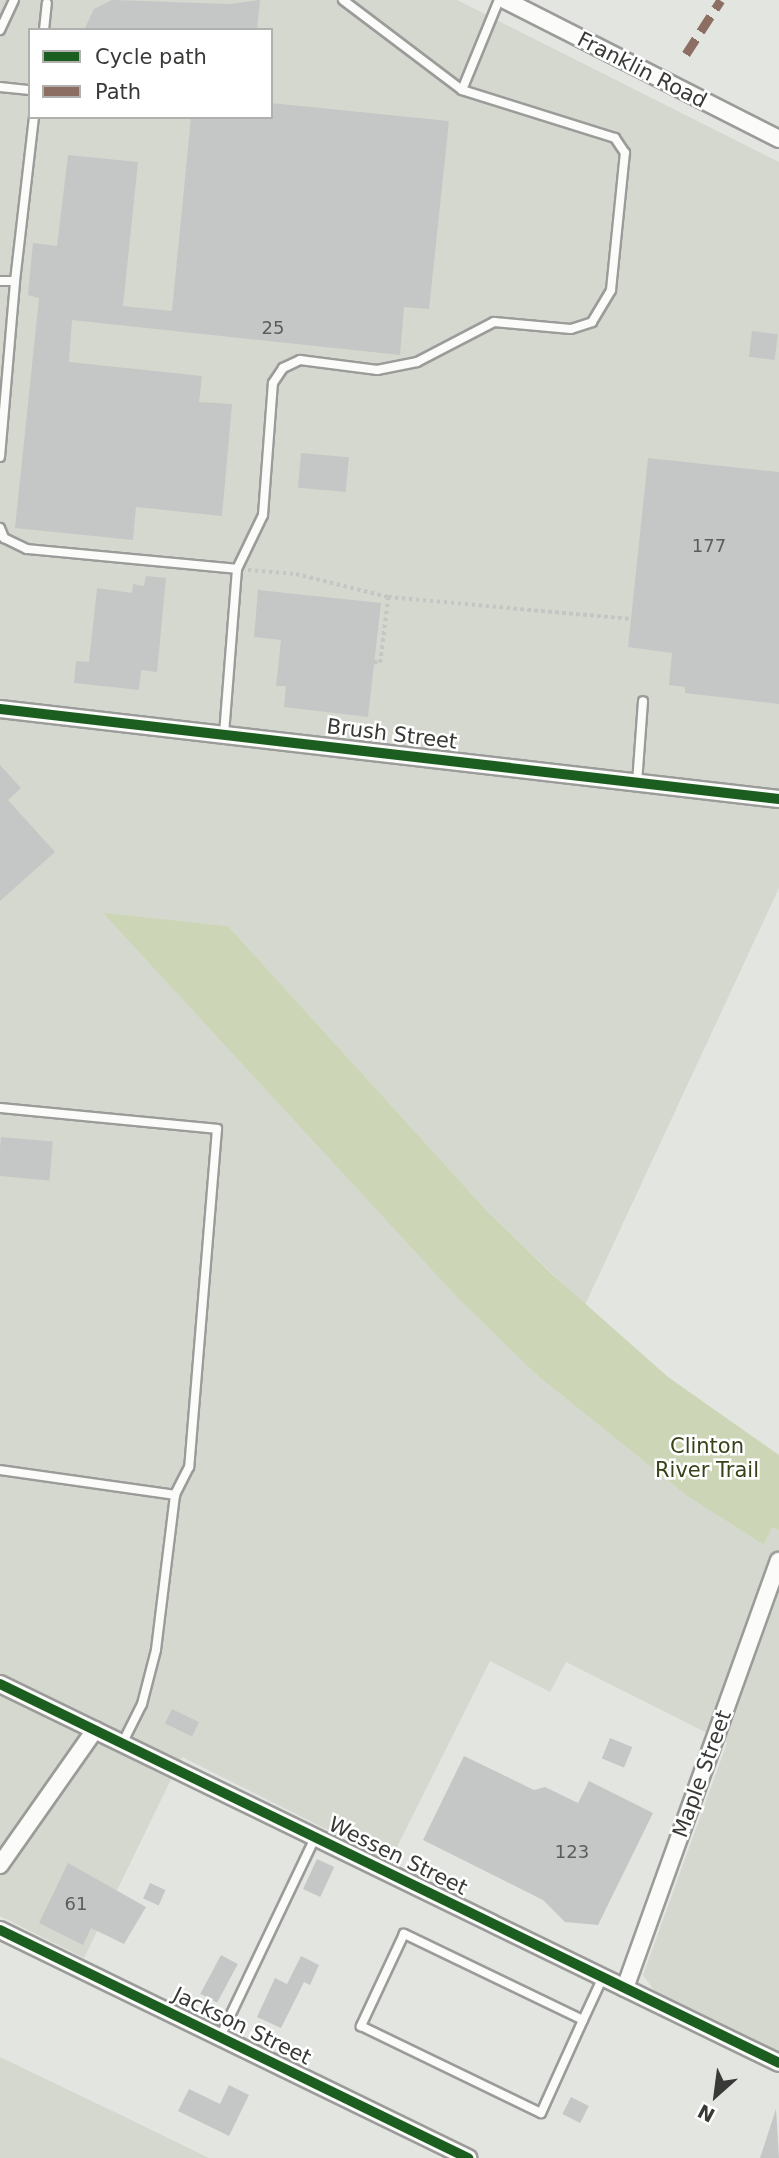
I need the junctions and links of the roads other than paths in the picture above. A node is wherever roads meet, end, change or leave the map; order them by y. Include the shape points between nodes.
1 (14, 0) edge
2 (342, 0) edge
3 (499, 0) edge
4 (505, 0) edge
5 (47, 3) dead end
6 (44, 28) edge
7 (0, 30) edge
8 (0, 87) edge
9 (28, 90) edge
10 (462, 90) junction
11 (34, 119) edge
12 (779, 139) edge
13 (0, 281) edge
14 (15, 282) junction
15 (0, 457) edge
16 (0, 528) edge
17 (237, 569) junction
18 (643, 701) dead end
19 (0, 709) edge
20 (224, 733) junction
21 (637, 783) junction
22 (779, 799) edge
23 (0, 1108) edge
24 (0, 1470) edge
25 (175, 1495) junction
26 (779, 1561) edge
27 (0, 1684) edge
28 (95, 1730) junction
29 (122, 1744) junction
30 (315, 1838) junction
31 (0, 1865) edge
32 (0, 1930) edge
33 (603, 1977) junction
34 (625, 1988) junction
35 (583, 2020) junction
36 (220, 2037) junction
37 (779, 2063) edge
38 (468, 2158) edge

1 - 7 lane
2 - 10 lane
3 - 10 lane
4 - 12 street, Franklin Road
5 - 6 lane
8 - 9 lane
10 - 17 lane via 615,138 625,153 611,290 592,323 571,329 494,322 417,362 377,370 300,360 283,368 273,383 264,515
11 - 14 lane
13 - 14 lane
14 - 15 lane
16 - 17 lane via 4,538 27,549
17 - 20 lane
18 - 21 lane
19 - 20 street, Brush Street
20 - 21 street, Brush Street
21 - 22 street, Brush Street
23 - 25 lane via 218,1129 189,1467
24 - 25 lane
25 - 29 lane via 156,1650 142,1704
26 - 34 street, Maple Street
27 - 28 street, Wessen Street
28 - 29 street, Wessen Street
28 - 31 street
29 - 30 street, Wessen Street
30 - 33 street, Wessen Street
30 - 36 lane
32 - 36 street, Jackson Street
33 - 34 street, Wessen Street
33 - 35 lane
34 - 37 street, Wessen Street
35 - 35 lane via 541,2113 361,2026 404,1934
36 - 38 street, Jackson Street

